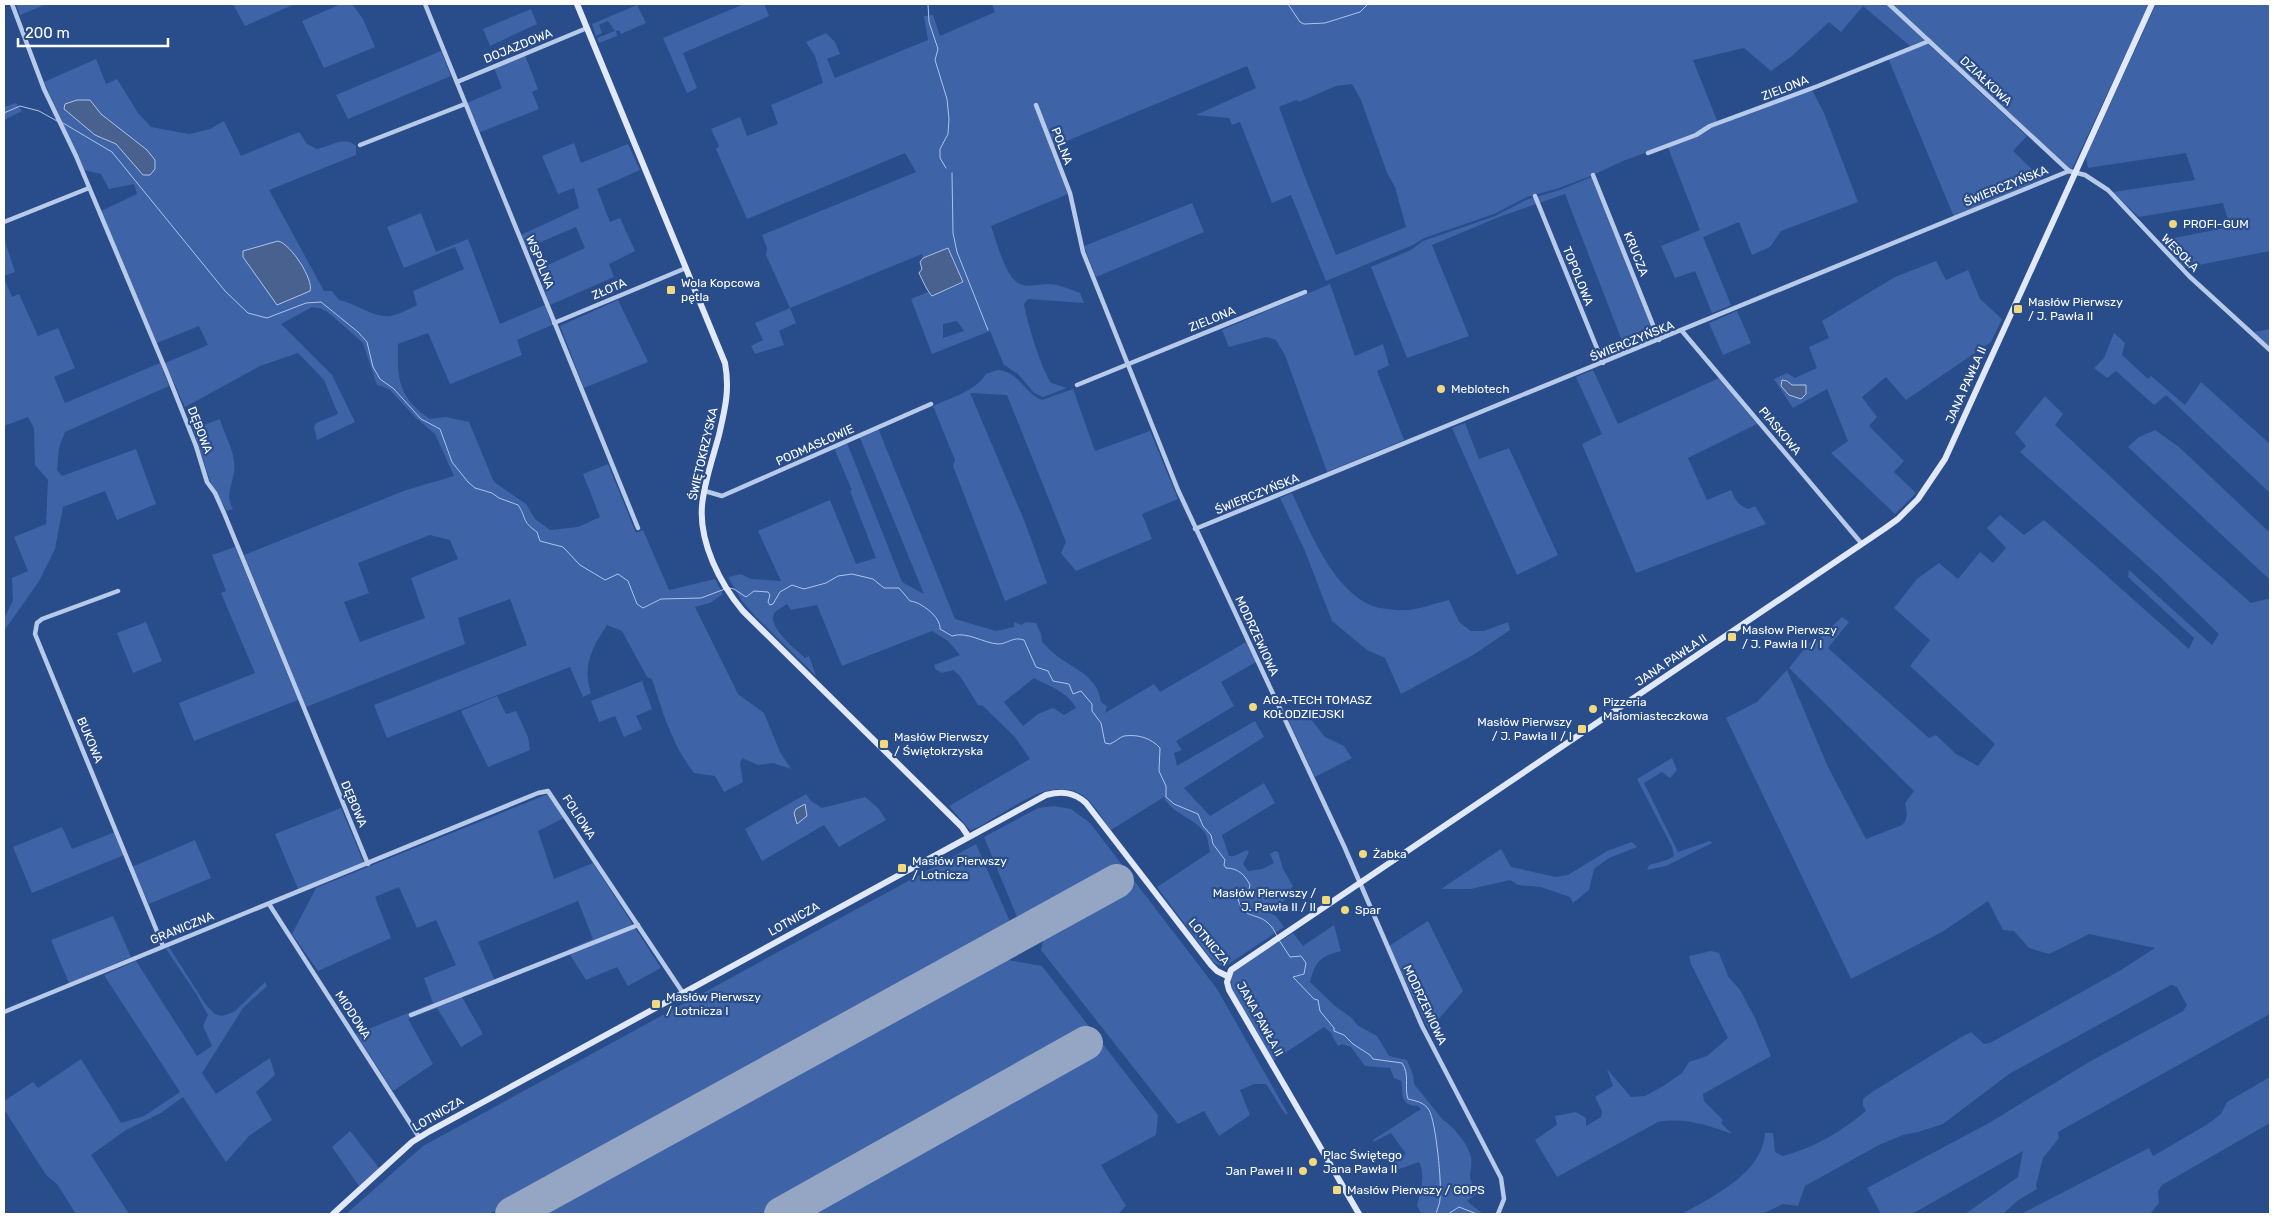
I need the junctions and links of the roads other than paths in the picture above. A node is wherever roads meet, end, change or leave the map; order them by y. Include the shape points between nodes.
1 (12, 4) edge
2 (424, 4) edge
3 (578, 4) edge
4 (1890, 4) edge
5 (2152, 4) edge
6 (588, 28) junction
7 (1929, 41) junction
8 (456, 82) junction
9 (465, 104) junction
10 (1036, 105) dead end
11 (360, 145) dead end
12 (1648, 153) dead end
13 (2072, 172) junction
14 (1593, 175) dead end
15 (89, 188) junction
16 (1070, 194) joint
17 (1535, 196) dead end
18 (4, 222) edge
19 (686, 268) junction
20 (1305, 292) dead end
21 (554, 323) junction
22 (1682, 331) junction
23 (1659, 340) junction
24 (2270, 350) edge
25 (1603, 363) junction
26 (1127, 364) junction
27 (1078, 385) dead end
28 (931, 404) dead end
29 (705, 491) junction
30 (638, 528) dead end
31 (1195, 530) junction
32 (1862, 544) junction
33 (118, 591) dead end
34 (968, 836) junction
35 (368, 864) junction
36 (1359, 882) junction
37 (269, 904) junction
38 (638, 925) junction
39 (163, 946) junction
40 (1227, 976) junction
41 (683, 993) junction
42 (4, 1012) edge
43 (411, 1015) dead end
44 (419, 1137) junction
45 (333, 1214) edge
46 (1359, 1214) edge
47 (1498, 1214) edge

1 - 15 street, DĘBOWA via 44,89
2 - 8 street, WSPÓLNA
3 - 6 main road, ŚWIĘTOKRZYSKA
4 - 7 street, DZIAŁKOWA
5 - 13 main road, JANA PAWŁA II via 2079,164
6 - 8 street, DOJAZDOWA
6 - 19 main road, ŚWIĘTOKRZYSKA
7 - 12 street, ZIELONA
7 - 13 street, DZIAŁKOWA
8 - 9 street, WSPÓLNA
9 - 11 street
9 - 21 street, WSPÓLNA
10 - 16 street, POLNA
13 - 22 street, ŚWIERCZYŃSKA
13 - 24 street, WESOŁA via 2098,181 2188,276
13 - 32 main road, JANA PAWŁA II via 1944,459 1909,508
14 - 23 street, KRUCZA
15 - 18 street
15 - 35 street, DĘBOWA via 186,422 207,482 224,513
16 - 26 street, MODRZEWIOWA via 1083,252
17 - 25 street, TOPOLOWA
19 - 21 street, ZŁOTA
19 - 29 main road, ŚWIĘTOKRZYSKA via 725,363 728,384
20 - 26 street, ZIELONA
21 - 30 street, WSPÓLNA
22 - 23 street, ŚWIERCZYŃSKA
22 - 32 street, PIASKOWA
23 - 25 street, ŚWIERCZYŃSKA
25 - 31 street, ŚWIERCZYŃSKA
26 - 27 street, ZIELONA
26 - 31 street, MODRZEWIOWA
28 - 29 street, PODMASŁOWIE via 722,496
29 - 34 main road, ŚWIĘTOKRZYSKA via 702,505 705,539 735,601
31 - 36 street, MODRZEWIOWA
32 - 36 main road, JANA PAWŁA II
33 - 39 street, BUKOWA via 42,619 37,623 35,634
34 - 40 main road, LOTNICZA via 1046,795 1066,792 1080,798 1211,965
34 - 41 main road, LOTNICZA
35 - 37 street, GRANICZNA
35 - 38 street, FOLIOWA via 548,791
36 - 40 main road, JANA PAWŁA II via 1234,966
36 - 47 street, MODRZEWIOWA via 1422,1026 1501,1178 1504,1199
37 - 39 street, GRANICZNA
37 - 44 street, MIODOWA
38 - 41 street, FOLIOWA
38 - 43 street
39 - 42 street, GRANICZNA
40 - 46 main road, JANA PAWŁA II via 1229,990
41 - 44 main road, LOTNICZA
44 - 45 main road, LOTNICZA

